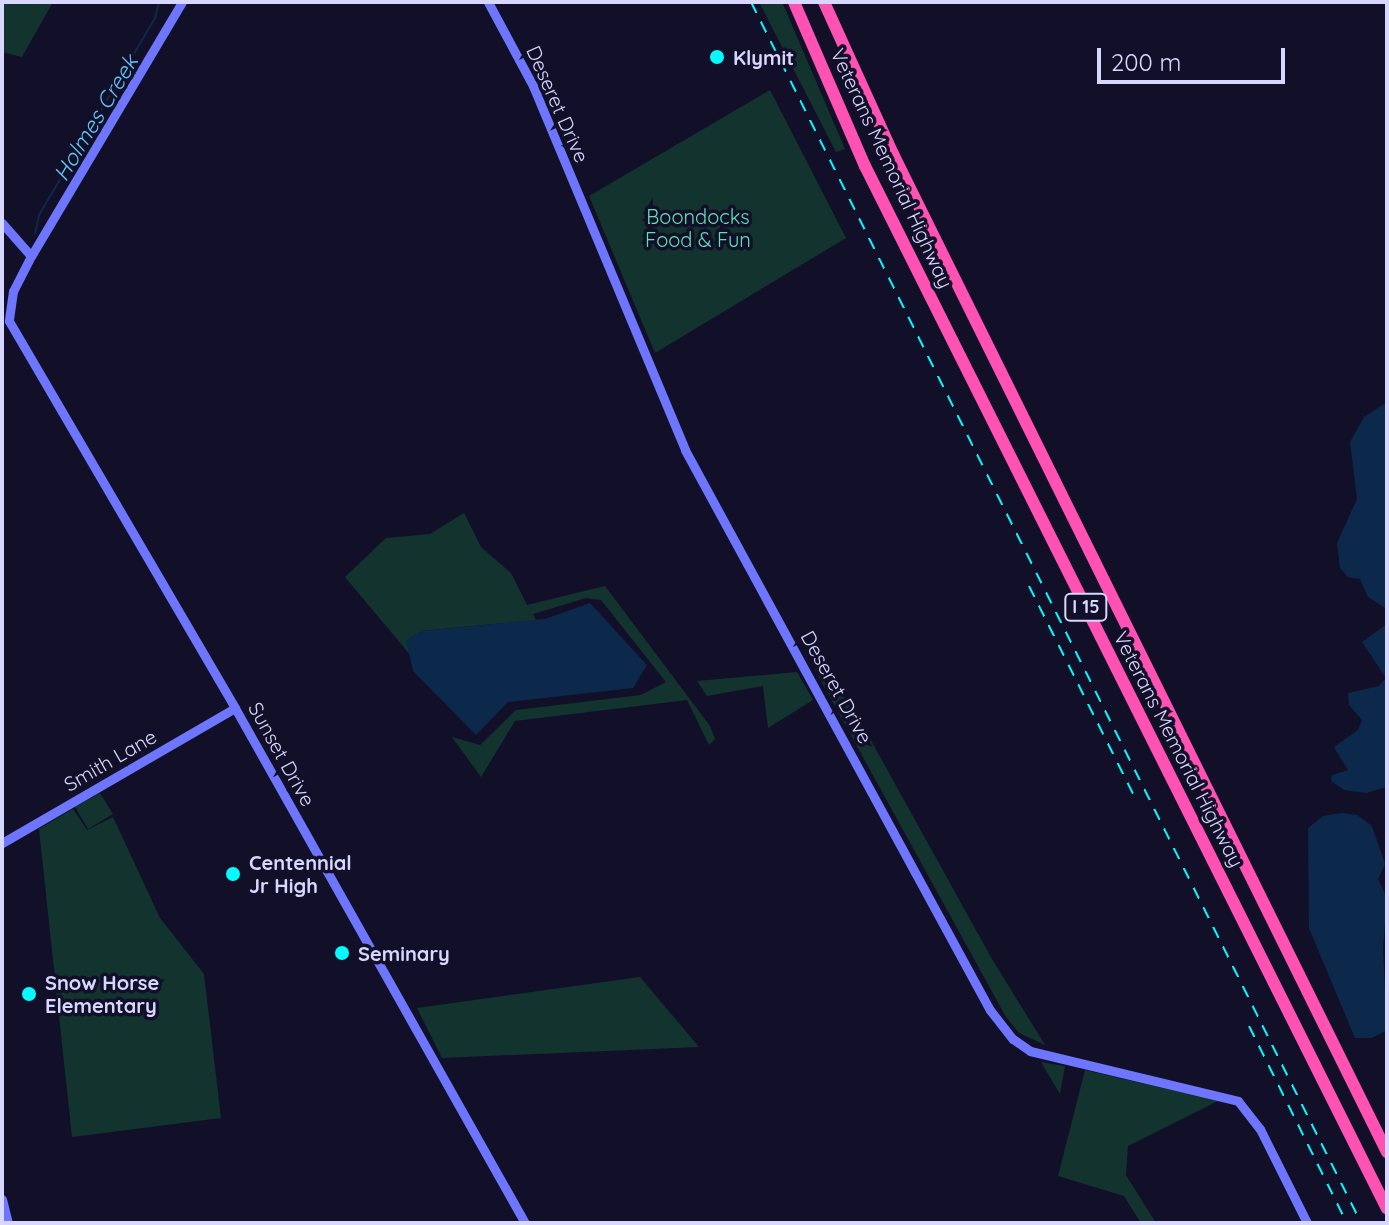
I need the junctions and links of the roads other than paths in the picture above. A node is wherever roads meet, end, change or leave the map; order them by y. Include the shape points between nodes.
1 (182, 2) edge
2 (488, 2) edge
3 (794, 2) edge
4 (824, 2) edge
5 (2, 223) edge
6 (31, 256) junction
7 (235, 708) junction
8 (2, 843) edge
9 (1387, 1152) edge
10 (2, 1199) edge
11 (1387, 1209) edge
12 (8, 1223) edge
13 (525, 1223) edge
14 (1307, 1223) edge

1 - 6 street
2 - 14 street, Deseret Drive via 533,86 685,450 990,1010 1030,1051 1238,1101 1260,1129
3 - 11 highway, Veterans Memorial Highway / I 15 via 865,166
4 - 9 highway, Veterans Memorial Highway / I 15 via 893,154
5 - 6 street
6 - 7 street, Sunset Drive via 9,305 14,336
7 - 8 street, Smith Lane
7 - 13 street, Sunset Drive
10 - 12 street

